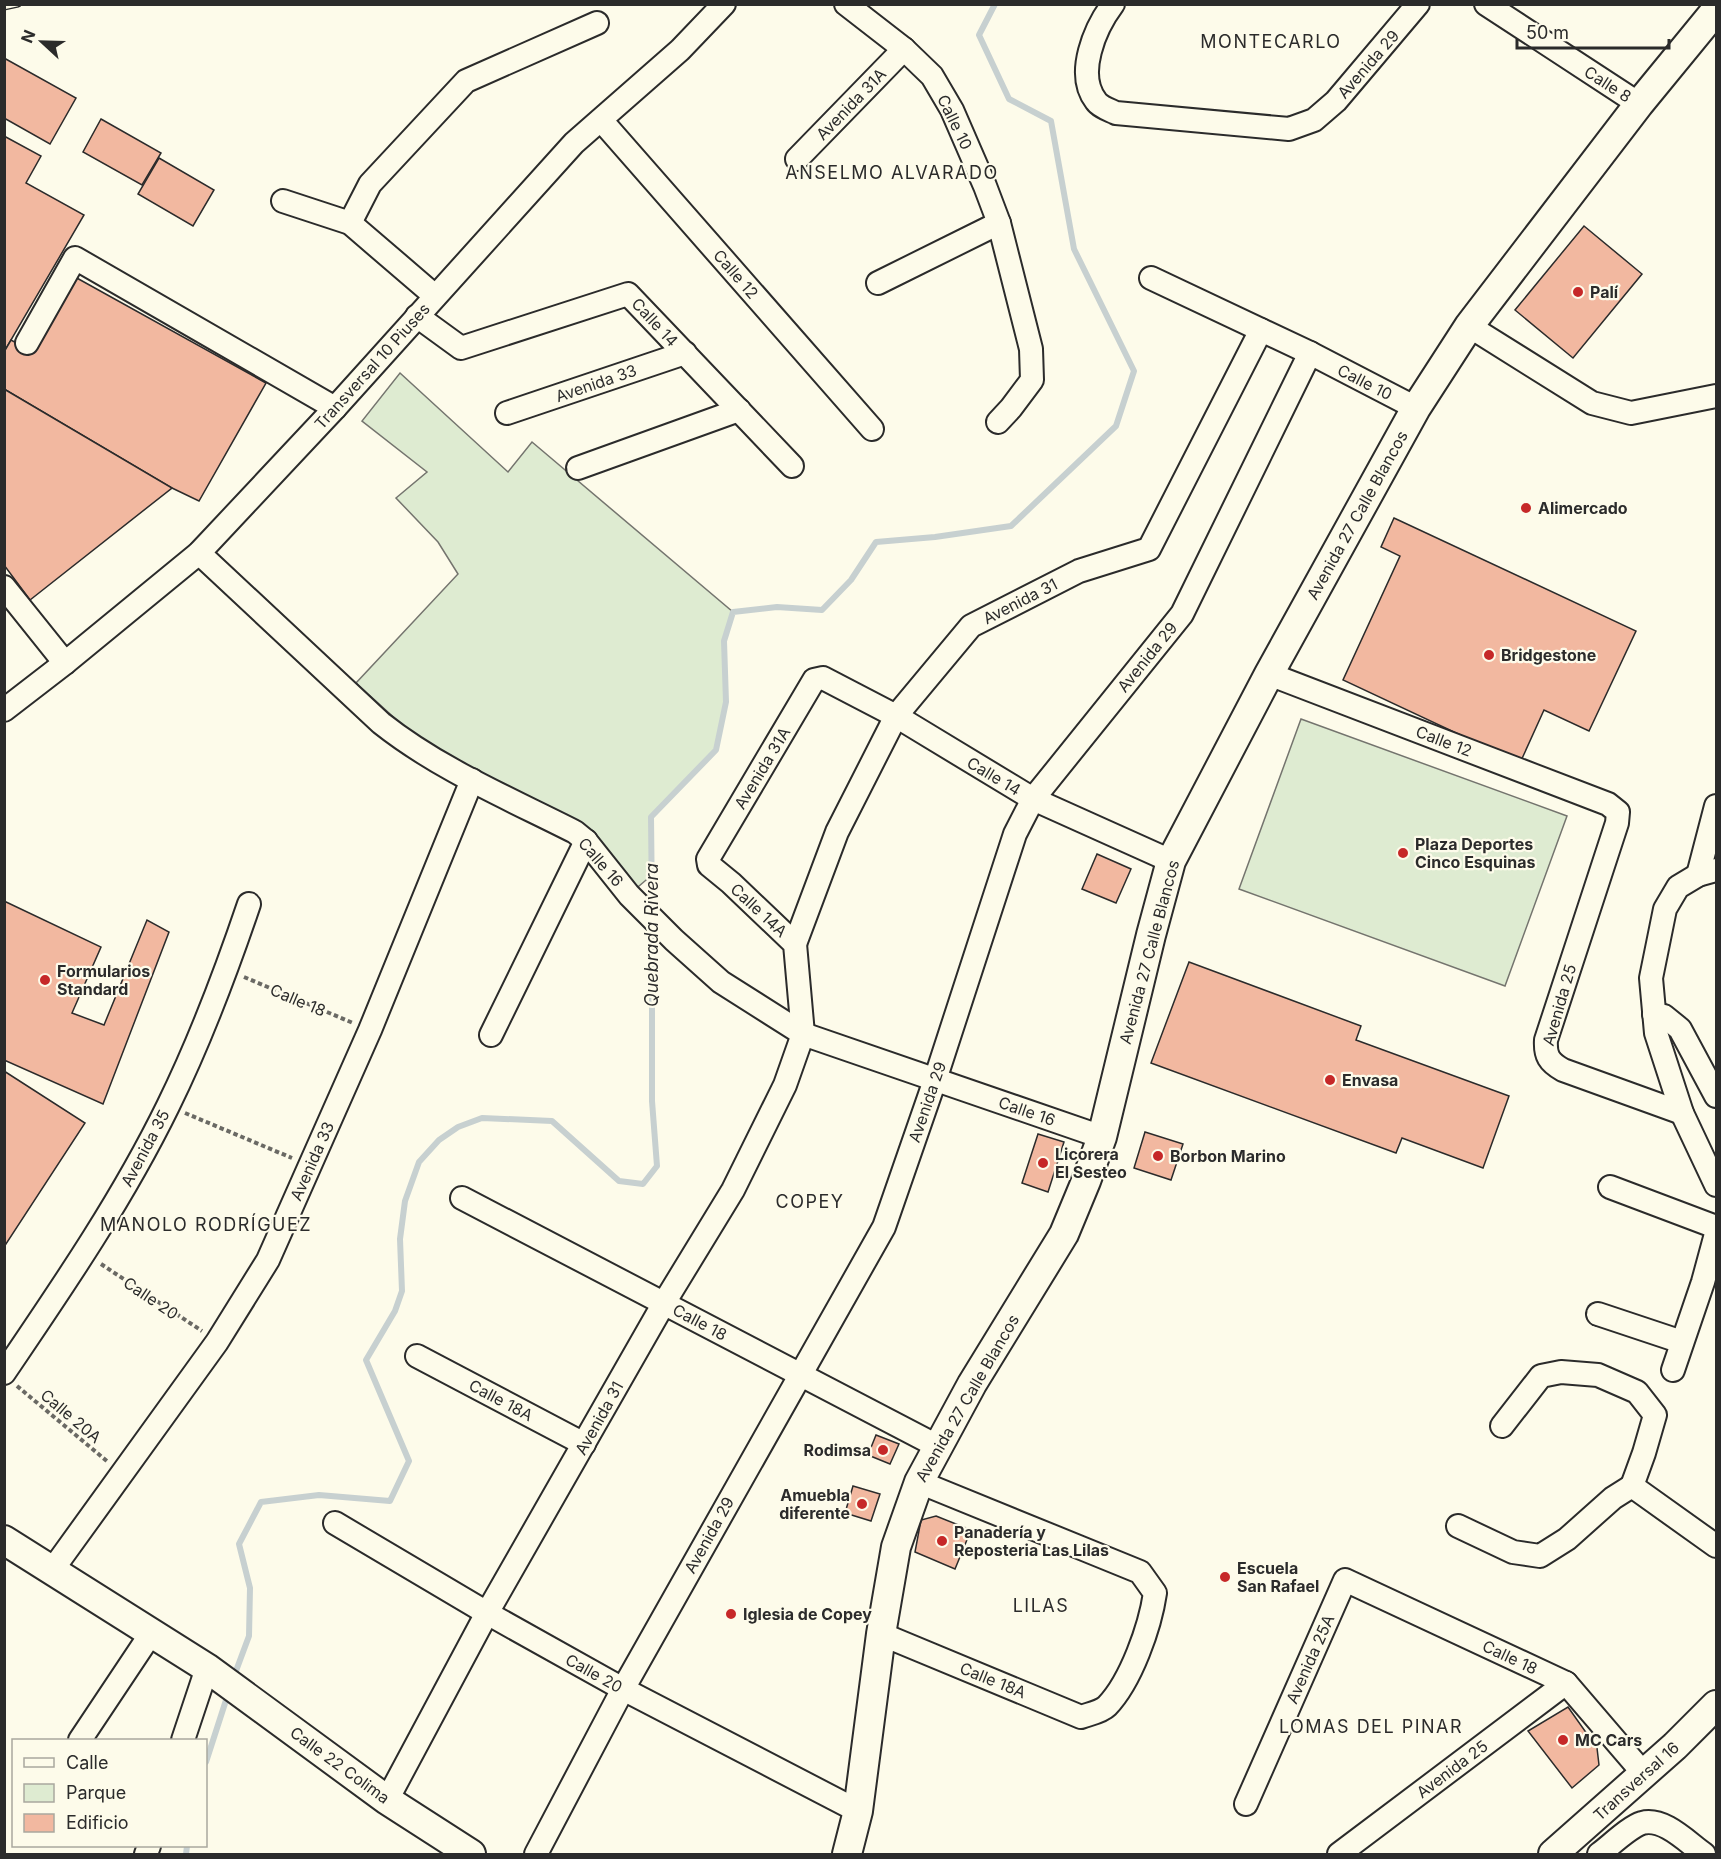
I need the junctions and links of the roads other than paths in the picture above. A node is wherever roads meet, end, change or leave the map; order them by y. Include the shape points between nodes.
1 (724, 4) edge
2 (846, 4) edge
3 (1113, 4) edge
4 (1418, 4) edge
5 (1486, 4) edge
6 (1716, 10) edge
7 (597, 23) dead end
8 (904, 49) junction
9 (1639, 104) junction
10 (601, 120) junction
11 (797, 159) dead end
12 (283, 201) dead end
13 (350, 223) junction
14 (999, 223) junction
15 (1151, 278) dead end
16 (878, 283) dead end
17 (435, 296) junction
18 (417, 316) junction
19 (1469, 326) junction
20 (1260, 330) junction
21 (27, 342) dead end
22 (685, 353) junction
23 (1310, 353) junction
24 (1716, 396) edge
25 (335, 408) junction
26 (1416, 408) junction
27 (739, 410) junction
28 (507, 413) dead end
29 (998, 422) dead end
30 (872, 429) dead end
31 (792, 466) dead end
32 (578, 468) dead end
33 (199, 553) junction
34 (4, 587) edge
35 (66, 663) junction
36 (1269, 674) junction
37 (824, 678) joint
38 (4, 710) edge
39 (896, 716) junction
40 (472, 780) junction
41 (1033, 799) junction
42 (1716, 806) edge
43 (1618, 812) joint
44 (586, 841) junction
45 (1171, 861) junction
46 (709, 865) joint
47 (1707, 872) edge
48 (249, 904) dead end
49 (795, 944) junction
50 (1654, 1014) junction
51 (803, 1034) junction
52 (491, 1035) dead end
53 (935, 1080) junction
54 (1716, 1096) edge
55 (1682, 1113) junction
56 (1102, 1137) junction
57 (1716, 1185) edge
58 (1610, 1187) dead end
59 (462, 1198) dead end
60 (1716, 1227) edge
61 (1716, 1234) edge
62 (664, 1303) junction
63 (1598, 1314) dead end
64 (1682, 1342) junction
65 (417, 1356) dead end
66 (1673, 1370) dead end
67 (799, 1376) junction
68 (9, 1378) edge
69 (1502, 1426) dead end
70 (584, 1444) junction
71 (939, 1447) junction
72 (919, 1482) junction
73 (1632, 1486) junction
74 (335, 1523) dead end
75 (1458, 1526) dead end
76 (4, 1540) edge
77 (1716, 1546) edge
78 (53, 1569) junction
79 (1345, 1580) joint
80 (487, 1613) junction
81 (152, 1632) junction
82 (880, 1634) junction
83 (209, 1670) junction
84 (1566, 1683) junction
85 (623, 1689) junction
86 (1716, 1705) edge
87 (1716, 1716) edge
88 (81, 1739) edge
89 (183, 1739) edge
90 (1675, 1746) junction
91 (1644, 1774) junction
92 (387, 1800) junction
93 (1246, 1804) dead end
94 (858, 1811) junction
95 (471, 1854) edge
96 (536, 1854) edge
97 (847, 1854) edge
98 (1339, 1854) edge
99 (1553, 1854) edge
100 (1599, 1854) edge
101 (1704, 1854) edge

1 - 10 street, Transversal 10 Piuses via 680,50
2 - 8 street, Calle 10
3 - 4 street, Avenida 29 via 1090,46 1087,85 1096,103 1116,113 1289,129 1314,120 1336,101
5 - 9 street, Calle 8
6 - 9 main road, Avenida 27 Calle Blancos
7 - 13 street via 466,81 370,184
8 - 11 street, Avenida 31A
8 - 14 street, Calle 10 via 932,76 952,110
9 - 19 main road, Avenida 27 Calle Blancos
10 - 17 street, Transversal 10 Piuses via 574,143
10 - 30 street, Calle 12
12 - 13 street
13 - 17 street
14 - 16 street
14 - 29 street, Calle 10 via 1031,349 1032,380
15 - 20 street, Calle 10
17 - 18 street, Transversal 10 Piuses
18 - 22 street, Calle 14 via 461,348 628,294
18 - 25 street, Transversal 10 Piuses
19 - 24 street via 1592,404 1631,413
19 - 26 main road, Avenida 27 Calle Blancos
20 - 23 street, Calle 10
20 - 39 street, Avenida 31 via 1149,549 1079,571 971,626
21 - 25 street via 75,258
22 - 27 street, Calle 14
22 - 28 street, Avenida 33
23 - 26 street, Calle 10
23 - 41 street, Avenida 29 via 1182,614
25 - 33 street, Transversal 10 Piuses
26 - 36 main road, Avenida 27 Calle Blancos
27 - 31 street, Calle 14
27 - 32 street
33 - 35 street, Transversal 10 Piuses
33 - 40 street, Calle 16 via 381,723
34 - 35 street
35 - 38 street, Transversal 10 Piuses
36 - 43 street, Calle 12 via 1608,804
36 - 45 main road, Avenida 27 Calle Blancos
37 - 39 street, Calle 14
37 - 46 street, Avenida 31A via 812,683 708,859
39 - 41 street, Calle 14
39 - 49 street, Avenida 31 via 837,832
40 - 44 street, Calle 16
40 - 78 street, Avenida 33 via 370,1030 268,1260 217,1342
41 - 45 street, Calle 14
41 - 53 street, Avenida 29 via 1015,834
42 - 47 street
43 - 55 street, Avenida 25 via 1545,1052 1550,1062 1563,1071
44 - 51 street, Calle 16 via 629,895 721,982
44 - 52 street
45 - 56 main road, Avenida 27 Calle Blancos
46 - 49 street, Calle 14A
47 - 50 street via 1678,887 1665,909 1651,978
48 - 68 street, Avenida 35 via 227,969 168,1105 131,1175
49 - 51 street, Calle 14A
50 - 54 street via 1664,1016 1680,1029
50 - 55 street via 1656,1033
51 - 53 street, Calle 16
51 - 62 street, Avenida 31 via 785,1085 733,1190
53 - 56 street, Calle 16
53 - 67 street, Avenida 29 via 884,1227
55 - 57 street
56 - 71 main road, Avenida 27 Calle Blancos via 1064,1234 972,1384
58 - 60 street
59 - 62 street, Calle 18
61 - 64 street
62 - 67 street, Calle 18
62 - 70 street, Avenida 31
63 - 64 street
64 - 66 street
65 - 70 street, Calle 18A
67 - 71 street, Calle 18
67 - 85 street, Avenida 29
69 - 73 street via 1540,1376 1561,1372 1598,1375 1637,1392 1655,1415
70 - 80 street, Avenida 31
71 - 72 main road, Avenida 27 Calle Blancos
72 - 82 main road, Avenida 27 Calle Blancos via 896,1547
72 - 82 street, Calle 18A via 1140,1572 1155,1593 1151,1618 1124,1683 1106,1708 1081,1717
73 - 75 street via 1540,1556 1513,1552
73 - 77 street
74 - 80 street, Calle 20
76 - 78 main road, Calle 22 Colima
78 - 81 main road, Calle 22 Colima
79 - 84 street, Calle 18
79 - 93 street, Avenida 25A
80 - 85 street, Calle 20
80 - 92 street, Avenida 31
81 - 83 main road, Calle 22 Colima
81 - 88 street
82 - 94 main road, Avenida 27 Calle Blancos
83 - 89 street
83 - 92 main road, Calle 22 Colima
84 - 91 street, Calle 18
84 - 98 street, Avenida 25
85 - 94 street, Calle 20
85 - 96 street, Avenida 29
86 - 90 main road, Transversal 16
87 - 90 street
90 - 91 main road, Transversal 16
91 - 99 main road, Transversal 16
92 - 95 main road, Calle 22 Colima
94 - 97 main road, Avenida 27 Calle Blancos
100 - 101 street via 1642,1823 1668,1828

